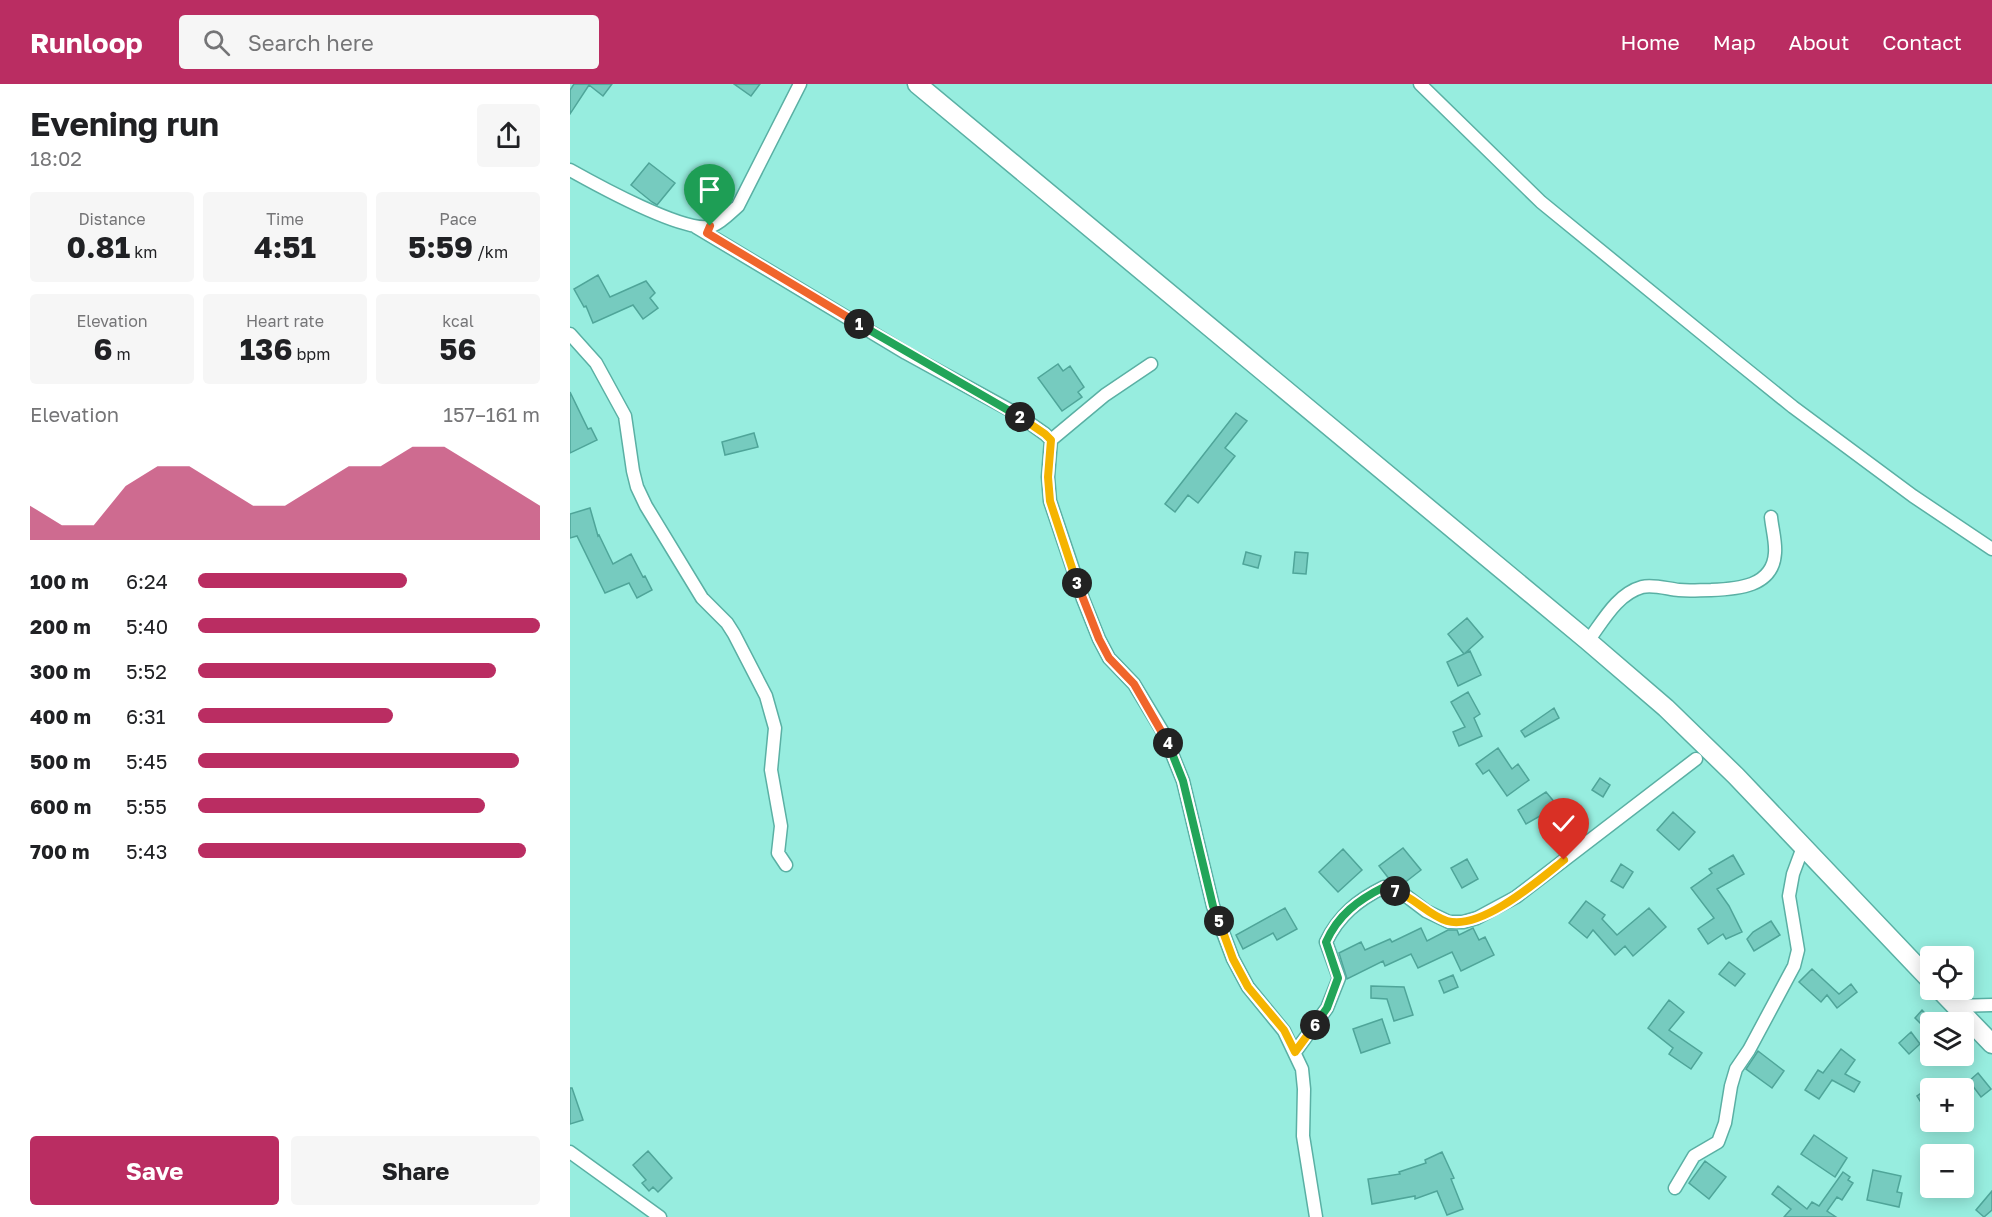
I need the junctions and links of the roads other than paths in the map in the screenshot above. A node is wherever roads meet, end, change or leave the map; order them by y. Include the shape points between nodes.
1 (800, 84) edge
2 (917, 84) edge
3 (1420, 84) edge
4 (570, 170) edge
5 (704, 229) junction
6 (570, 333) edge
7 (1151, 364) dead end
8 (1051, 440) junction
9 (1771, 517) dead end
10 (1992, 549) edge
11 (1588, 641) junction
12 (1696, 759) dead end
13 (1803, 847) junction
14 (786, 865) dead end
15 (1920, 970) edge
16 (1949, 1000) edge
17 (1992, 1005) edge
18 (1955, 1006) junction
19 (1992, 1044) edge
20 (1295, 1052) junction
21 (570, 1152) edge
22 (1675, 1188) dead end
23 (660, 1217) edge
24 (1316, 1217) edge

1 - 5 street via 738,206
2 - 11 main road
3 - 10 street via 1541,202 1731,357 1913,496
4 - 5 street via 682,224
5 - 8 street via 906,352 1015,413
6 - 14 street via 596,363 625,416 633,471 646,506 702,598 727,622 766,696 775,728 771,770 781,826 778,853
7 - 8 street via 1105,395
8 - 20 street via 1050,501 1083,599 1109,658 1134,684 1164,734 1183,781 1213,906 1233,959 1248,987 1284,1030
9 - 11 street via 1773,564 1754,585 1737,590 1644,586 1616,603
11 - 13 main road via 1666,708
12 - 20 street via 1516,897 1477,918 1449,922 1401,892 1384,887 1354,904 1326,942 1338,978 1327,1008
13 - 15 main road
13 - 22 street via 1789,896 1798,950 1794,966 1736,1070 1718,1142 1694,1156
16 - 18 main road
17 - 18 street
18 - 19 main road
20 - 24 street via 1302,1069 1303,1136
21 - 23 street

